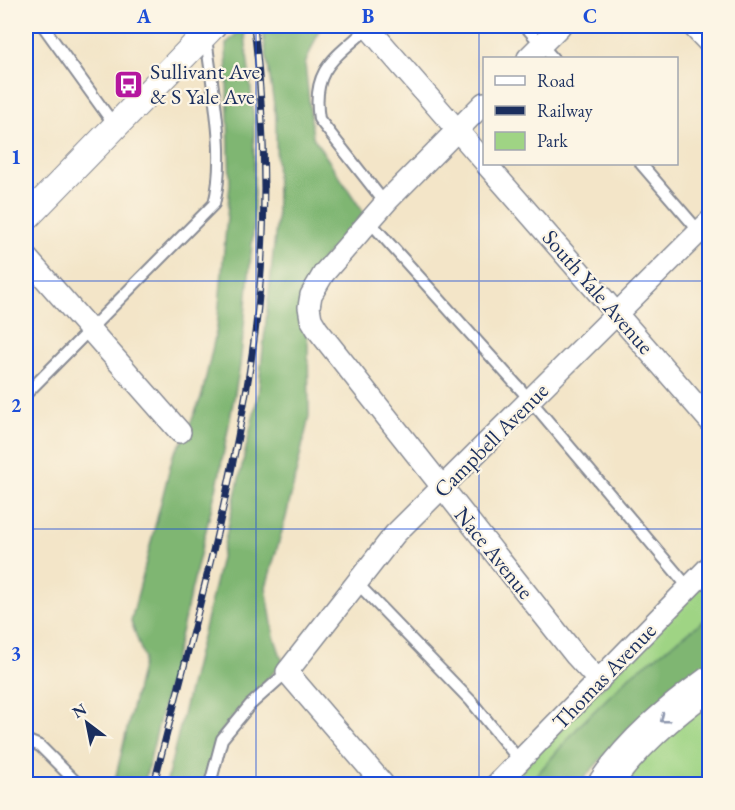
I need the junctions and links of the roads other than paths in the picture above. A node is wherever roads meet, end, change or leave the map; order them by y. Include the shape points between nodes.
1 (43, 26) edge
2 (368, 26) edge
3 (525, 26) edge
4 (560, 26) edge
5 (206, 28) edge
6 (541, 54) edge
7 (483, 104) edge
8 (115, 126) junction
9 (458, 130) junction
10 (483, 160) edge
11 (488, 165) edge
12 (642, 165) edge
13 (385, 203) junction
14 (26, 218) edge
15 (370, 222) junction
16 (706, 233) edge
17 (26, 257) edge
18 (618, 315) junction
19 (89, 329) junction
20 (26, 394) edge
21 (531, 401) junction
22 (710, 421) edge
23 (180, 432) dead end
24 (443, 488) junction
25 (710, 566) edge
26 (357, 583) junction
27 (689, 588) junction
28 (287, 672) junction
29 (599, 681) junction
30 (710, 683) edge
31 (26, 740) edge
32 (520, 761) junction
33 (214, 782) edge
34 (78, 784) edge
35 (383, 784) edge
36 (497, 784) edge
37 (605, 784) edge

1 - 8 lane
2 - 9 street, South Yale Avenue
2 - 13 lane via 329,63 317,89 316,103 319,119
3 - 6 lane
4 - 6 street
5 - 8 street
5 - 19 lane via 217,123 219,183 214,204
7 - 9 street
8 - 14 street
9 - 10 street, South Yale Avenue
9 - 13 street
11 - 18 street, South Yale Avenue
12 - 16 lane
13 - 15 street
15 - 21 lane
15 - 24 street, Nace Avenue via 324,273 311,296 311,319
16 - 18 street, Campbell Avenue
17 - 19 street
18 - 21 street, Campbell Avenue
18 - 22 street, South Yale Avenue
19 - 20 lane
19 - 23 street
21 - 24 street, Campbell Avenue
21 - 27 lane
24 - 26 street, Campbell Avenue via 395,534
24 - 29 street, Nace Avenue
25 - 27 street, Thomas Avenue
26 - 28 street, Campbell Avenue
26 - 32 lane via 471,701
27 - 29 street, Thomas Avenue
28 - 33 lane via 250,705 222,739
28 - 35 street
29 - 32 street, Thomas Avenue
30 -> 37 highway via 656,725
31 - 34 lane via 40,746
32 - 36 street, Thomas Avenue

